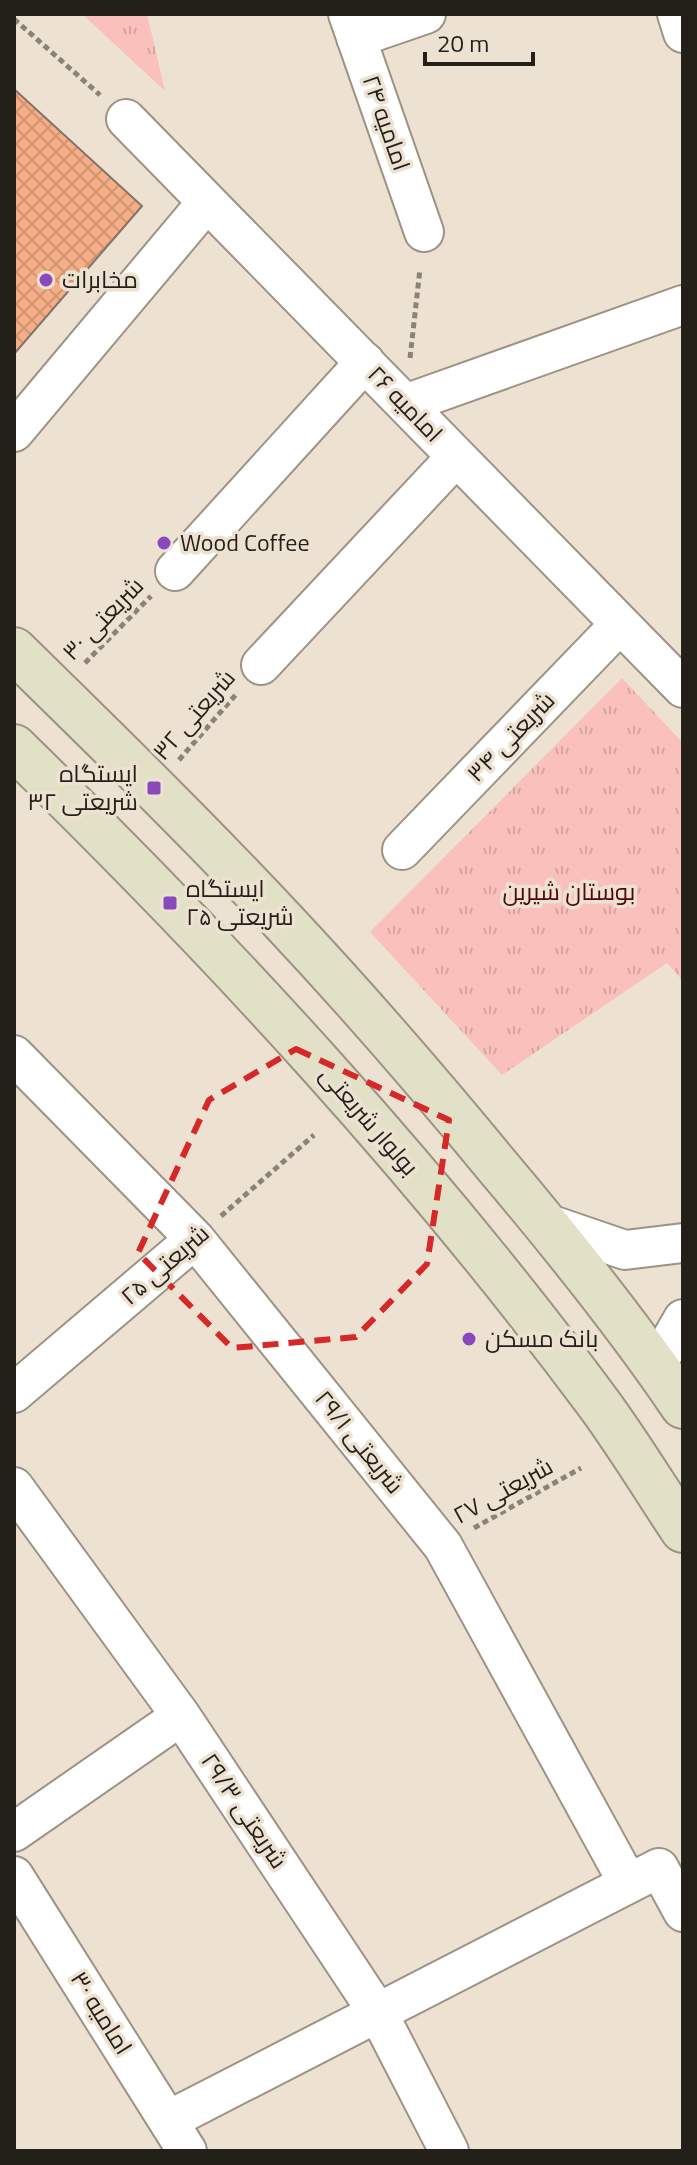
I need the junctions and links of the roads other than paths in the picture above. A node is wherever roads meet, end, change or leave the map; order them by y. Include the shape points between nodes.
1 (426, 14) edge
2 (677, 14) edge
3 (352, 26) edge
4 (683, 33) edge
5 (126, 119) road end
6 (207, 202) junction
7 (424, 232) road end
8 (683, 305) edge
9 (365, 362) junction
10 (405, 404) junction
11 (14, 432) edge
12 (456, 457) junction
13 (175, 571) road end
14 (620, 624) junction
15 (14, 650) edge
16 (261, 665) road end
17 (683, 688) edge
18 (14, 747) edge
19 (402, 850) dead end
20 (14, 1055) edge
21 (546, 1223) junction
22 (195, 1239) junction
23 (683, 1243) edge
24 (683, 1319) edge
25 (656, 1366) junction
26 (14, 1393) edge
27 (683, 1406) edge
28 (14, 1487) edge
29 (683, 1530) edge
30 (181, 1716) junction
31 (14, 1832) edge
32 (14, 1876) edge
33 (644, 1876) junction
34 (683, 1912) edge
35 (378, 2013) junction
36 (178, 2136) edge
37 (449, 2151) edge

1 - 3 street
2 - 4 street
3 - 7 street, امامیه ۲۴
5 - 6 street, امامیه ۲۶
6 - 9 street, امامیه ۲۶
6 - 11 street
8 - 10 street
9 - 10 street, امامیه ۲۶
9 - 13 street
10 - 12 street, امامیه ۲۶
12 - 14 street, امامیه ۲۶
12 - 16 street
14 - 17 street, امامیه ۲۶
14 - 19 street, شریعتی ۳۴
15 - 21 main road via 283,921
18 - 29 main road, بولوار شریعتی via 233,968 365,1115 600,1406
20 - 22 street, شریعتی ۲۹/۱
21 - 23 street via 625,1250
21 - 25 main road
22 - 26 street, شریعتی ۲۵
22 - 33 street, شریعتی ۲۹/۱ via 443,1546
24 - 25 street
25 - 27 main road
28 - 30 street, شریعتی ۲۹/۳
30 - 31 street
30 - 35 street, شریعتی ۲۹/۳
32 - 36 street, امامیه ۳۰
33 - 34 street, شریعتی ۲۹/۱
33 - 35 street
35 - 36 street
35 - 37 street, شریعتی ۲۹/۳

